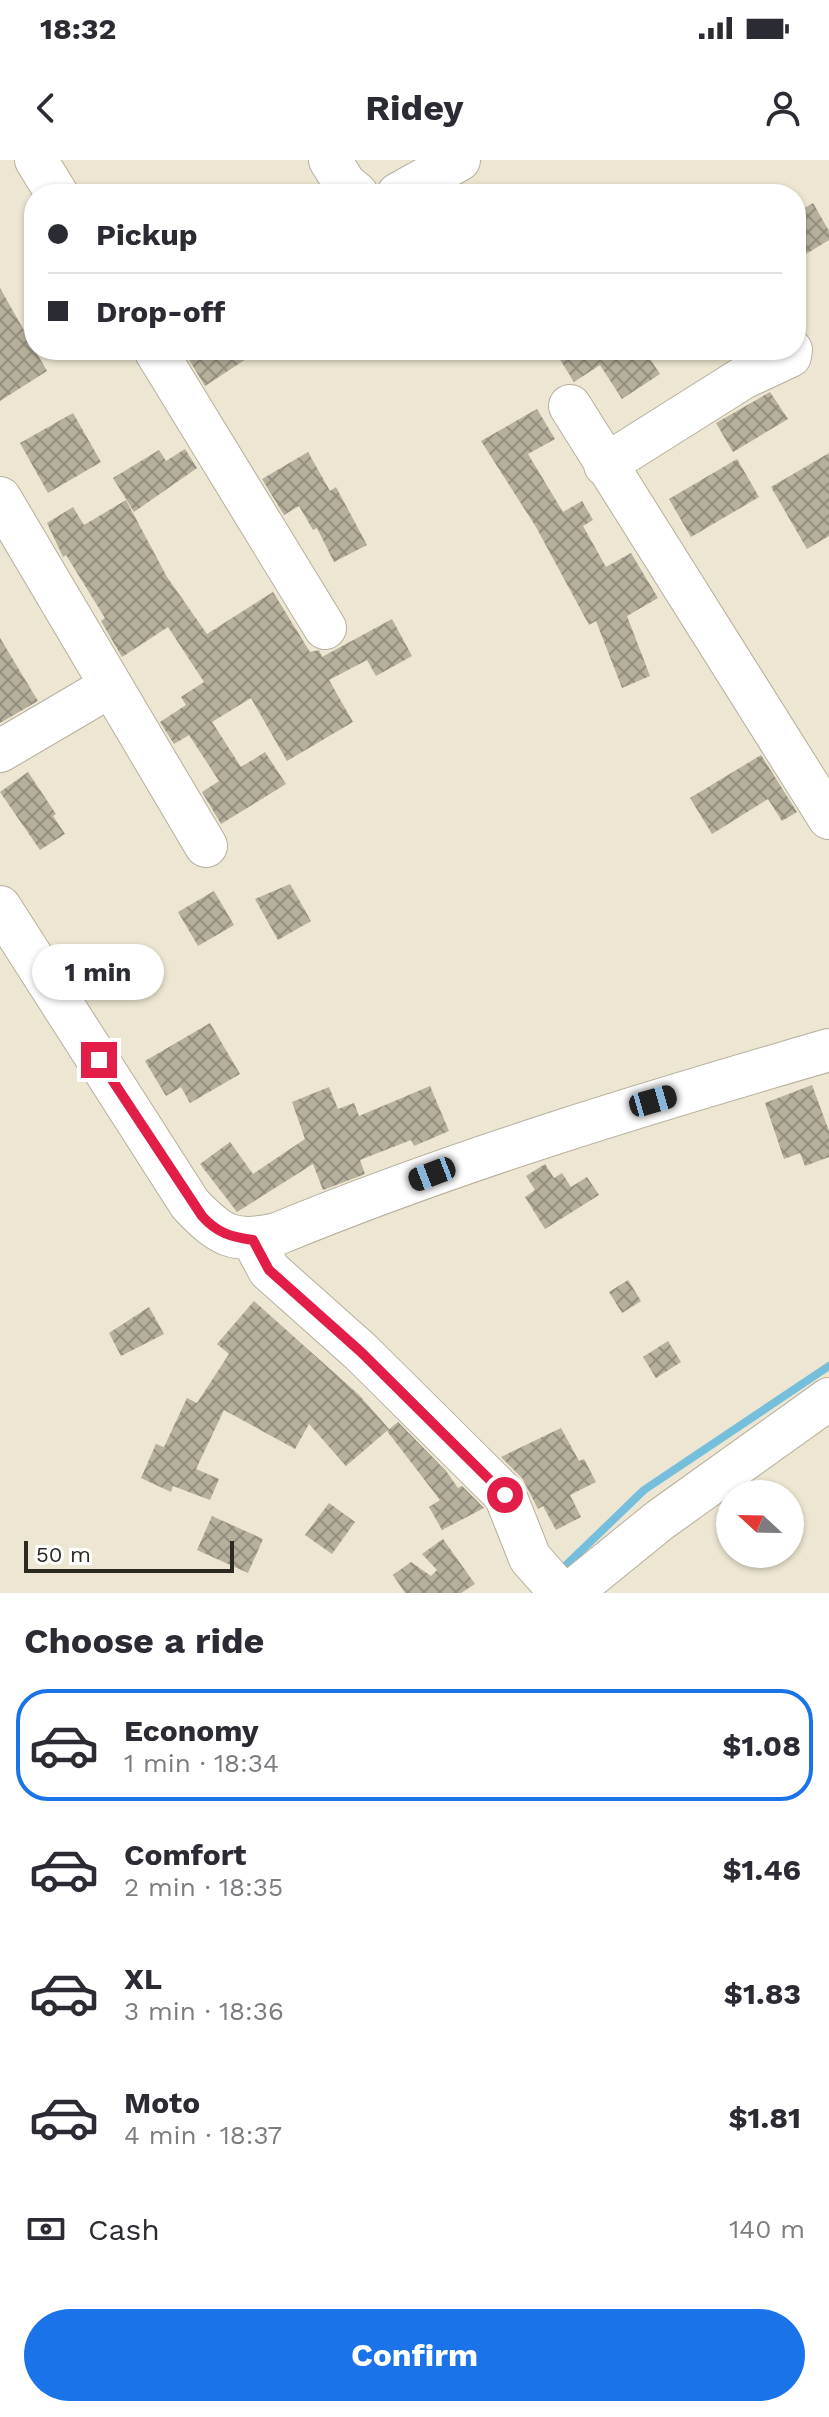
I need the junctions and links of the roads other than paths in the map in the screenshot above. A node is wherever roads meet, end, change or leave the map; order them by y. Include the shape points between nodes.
1 (36, 160) edge
2 (330, 160) edge
3 (459, 160) edge
4 (51, 184) edge
5 (345, 184) edge
6 (416, 184) edge
7 (161, 360) edge
8 (781, 360) edge
9 (570, 406) dead end
10 (605, 465) junction
11 (0, 498) edge
12 (325, 628) dead end
13 (109, 687) junction
14 (0, 751) edge
15 (829, 818) edge
16 (206, 846) dead end
17 (0, 907) edge
18 (829, 1050) edge
19 (253, 1240) junction
20 (829, 1399) edge
21 (561, 1593) edge
22 (570, 1593) edge

1 - 4 street
2 - 5 street
3 - 6 street
7 - 12 street
8 - 10 street via 743,378
9 - 10 street
10 - 15 street
11 - 13 street
13 - 14 street
13 - 16 street
17 - 19 street via 190,1204 213,1228
18 - 19 street via 542,1137
19 - 21 street via 269,1270 361,1352 505,1495 530,1558
20 - 22 street via 660,1520

